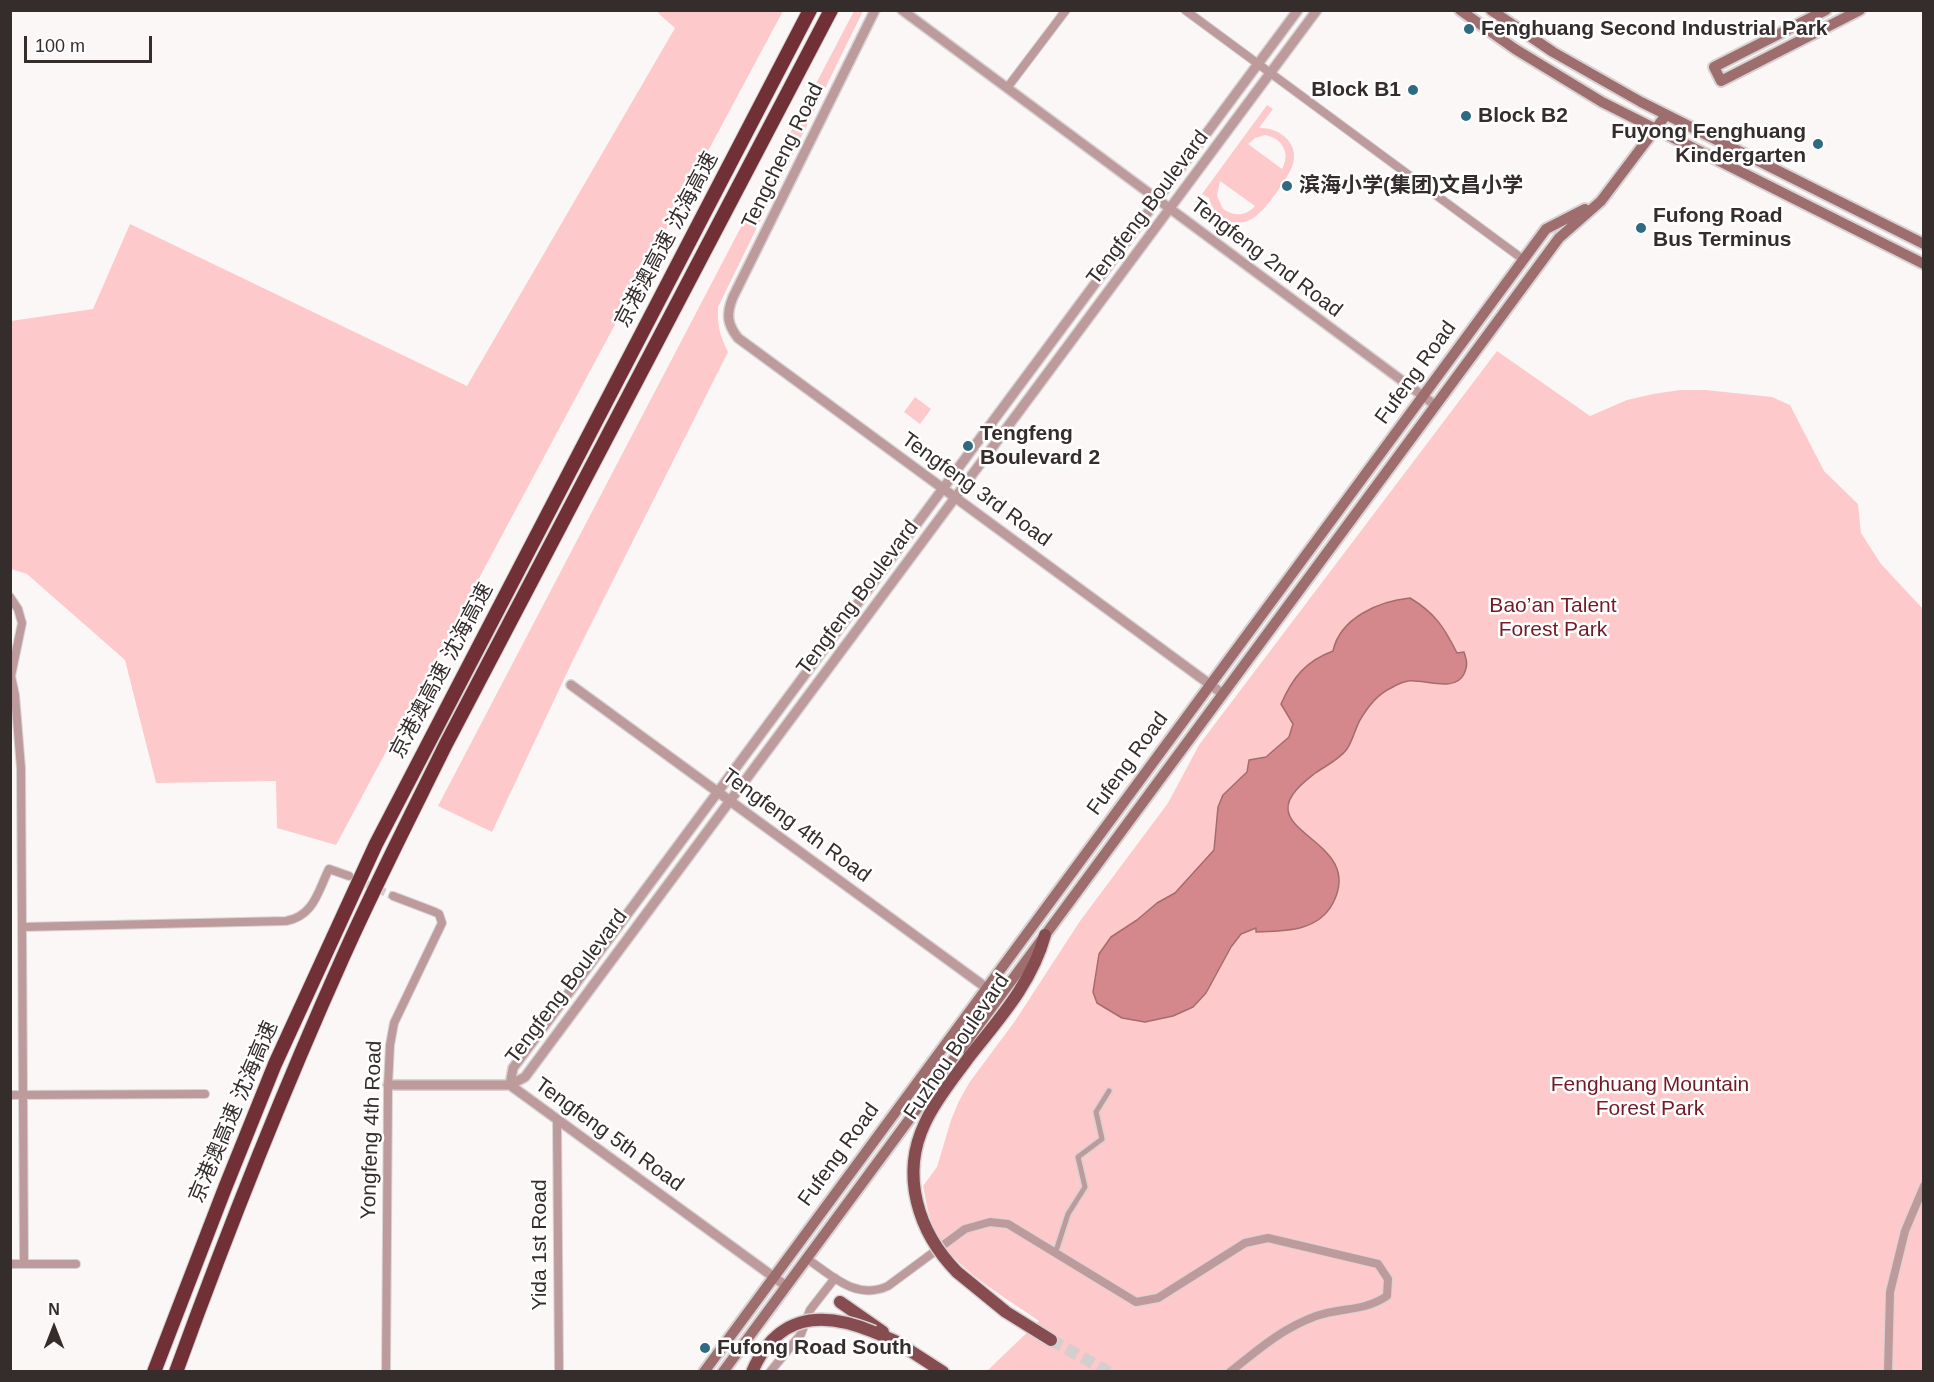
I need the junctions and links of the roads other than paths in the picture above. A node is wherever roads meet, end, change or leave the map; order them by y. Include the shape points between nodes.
1 (810, 10) edge
2 (831, 10) edge
3 (875, 10) edge
4 (902, 10) edge
5 (1066, 10) edge
6 (1185, 10) edge
7 (1298, 10) edge
8 (1317, 10) edge
9 (1460, 10) edge
10 (1491, 10) edge
11 (1826, 10) edge
12 (1860, 10) edge
13 (1258, 64) junction
14 (1270, 73) junction
15 (1007, 88) junction
16 (1666, 115) junction
17 (1655, 129) junction
18 (1158, 200) junction
19 (1601, 201) junction
20 (1170, 209) junction
21 (1923, 244) edge
22 (1524, 260) junction
23 (1923, 264) edge
24 (728, 318) joint
25 (1423, 396) junction
26 (1435, 405) junction
27 (943, 488) junction
28 (955, 497) junction
29 (10, 597) edge
30 (571, 685) dead end
31 (1210, 685) junction
32 (1223, 694) junction
33 (718, 792) junction
34 (730, 801) junction
35 (1123, 803) junction
36 (1135, 812) junction
37 (349, 876) tunnel mouth
38 (393, 896) tunnel mouth
39 (22, 927) junction
40 (1045, 935) junction
41 (987, 988) junction
42 (999, 997) junction
43 (388, 1085) junction
44 (510, 1085) junction
45 (1109, 1091) dead end
46 (205, 1094) dead end
47 (10, 1095) edge
48 (23, 1095) junction
49 (557, 1119) junction
50 (1923, 1186) edge
51 (1057, 1248) dead end
52 (806, 1258) junction
53 (10, 1264) edge
54 (24, 1264) junction
55 (76, 1264) dead end
56 (774, 1277) junction
57 (835, 1278) junction
58 (786, 1286) junction
59 (840, 1302) dead end
60 (1052, 1340) tunnel mouth
61 (895, 1341) junction
62 (154, 1371) edge
63 (176, 1371) edge
64 (386, 1371) edge
65 (559, 1371) edge
66 (704, 1371) edge
67 (723, 1371) edge
68 (752, 1371) edge
69 (770, 1371) edge
70 (943, 1371) edge
71 (1230, 1371) edge
72 (1888, 1371) edge

1 - 62 highway, 京港澳高速 沈海高速 via 376,844 271,1074
2 - 63 highway, 京港澳高速 沈海高速 via 392,854 294,1071
3 - 24 street, Tengcheng Road via 733,297
4 - 15 street, Tengfeng 2nd Road
5 - 15 street
6 - 13 street
7 - 13 street, Tengfeng Boulevard
8 - 14 street, Tengfeng Boulevard
9 - 17 main road via 1544,68
10 - 16 main road via 1582,70
11 - 12 main road via 1714,67 1721,81
13 - 14 street
13 - 18 street, Tengfeng Boulevard
14 - 20 street, Tengfeng Boulevard
14 - 22 street
15 - 18 street, Tengfeng 2nd Road
16 - 17 main road, Fufeng Road
16 - 21 main road
17 - 19 main road, Fufeng Road
17 - 23 main road
18 - 20 street, Tengfeng 2nd Road
18 - 27 street, Tengfeng Boulevard
19 - 22 main road, Fufeng Road via 1546,229
19 - 26 main road, Fufeng Road via 1559,238
20 - 25 street, Tengfeng 2nd Road
20 - 28 street, Tengfeng Boulevard
22 - 25 main road, Fufeng Road
24 - 27 street, Tengfeng 3rd Road via 738,338
25 - 26 street, Tengfeng 2nd Road
25 - 31 main road, Fufeng Road
26 - 32 main road, Fufeng Road
27 - 28 street, Tengfeng 3rd Road
27 - 33 street, Tengfeng Boulevard
28 - 31 street, Tengfeng 3rd Road
28 - 34 street, Tengfeng Boulevard
29 - 39 street via 22,623 12,676 21,768
30 - 33 street, Tengfeng 4th Road
31 - 32 street, Tengfeng 3rd Road
31 - 35 main road, Fufeng Road
32 - 36 main road, Fufeng Road
33 - 34 street, Tengfeng 4th Road
33 - 44 street, Tengfeng Boulevard via 513,1068
34 - 41 street, Tengfeng 4th Road
34 - 44 street, Tengfeng Boulevard via 525,1077
35 - 36 main road
35 - 41 main road, Fufeng Road
36 - 40 main road, Fufeng Road
37 - 39 street via 329,869 310,908 303,916 286,921
38 - 43 street, Yongfeng 4th Road via 439,914 442,923 394,1023
39 - 48 street
40 - 42 main road, Fufeng Road
40 - 60 main road, Fuzhou Boulevard, bridge via 1040,953 1014,1000 923,1125 913,1169 917,1206 939,1251 957,1272 1006,1312
41 - 42 street, Tengfeng 4th Road
41 - 56 main road, Fufeng Road
42 - 52 main road, Fufeng Road
43 - 44 street, Tengfeng 5th Road
43 - 64 street, Yongfeng 4th Road
44 - 49 street, Tengfeng 5th Road
45 - 51 street via 1096,1112 1102,1139 1078,1157 1085,1187 1068,1214
46 - 48 street
47 - 48 street
48 - 54 street
49 - 56 street, Tengfeng 5th Road
49 - 65 street, Yida 1st Road
50 - 72 street via 1905,1231 1890,1292
52 - 57 street
52 - 58 main road, Fufeng Road
53 - 54 street
54 - 55 street
56 - 58 street, Tengfeng 5th Road
56 - 66 main road, Fufeng Road
57 - 69 street via 810,1310 801,1334
57 - 71 street via 859,1291 883,1289 964,1229 990,1222 1008,1224 1136,1302 1158,1298 1245,1243 1268,1238 1378,1264 1388,1279 1387,1296 1373,1305 1318,1316 1280,1332
58 - 67 main road, Fufeng Road
59 - 61 main road
61 - 68 main road, bridge via 840,1320 802,1322 784,1330 771,1342
61 - 70 main road

